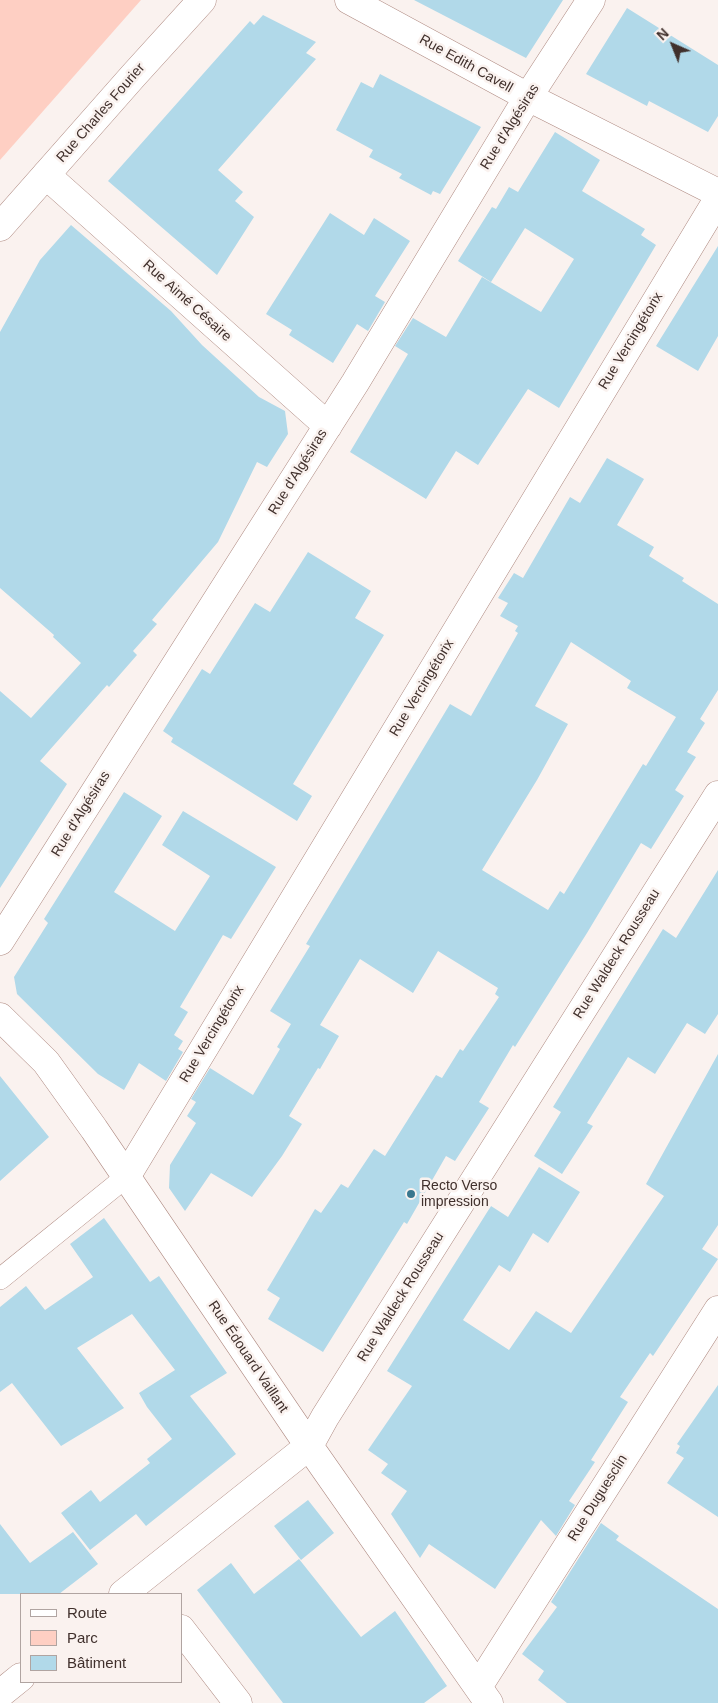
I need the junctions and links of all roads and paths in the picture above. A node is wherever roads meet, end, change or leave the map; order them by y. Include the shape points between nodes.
1 (202, 0) edge
2 (349, 0) edge
3 (591, 0) edge
4 (528, 97) junction
5 (46, 175) junction
6 (718, 193) edge
7 (718, 199) edge
8 (0, 227) edge
9 (328, 426) junction
10 (718, 795) edge
11 (0, 941) edge
12 (0, 1017) edge
13 (126, 1177) junction
14 (0, 1278) edge
15 (718, 1310) edge
16 (309, 1446) junction
17 (140, 1589) edge
18 (182, 1630) edge
19 (20, 1678) edge
20 (0, 1694) edge
21 (484, 1695) edge
22 (238, 1703) edge

1 - 5 street, Rue Charles Fourier
2 - 4 street, Rue Edith Cavell
3 - 4 street, Rue d'Algésiras
4 - 6 street, Rue Edith Cavell
4 - 9 street, Rue d'Algésiras
5 - 8 street, Rue Charles Fourier
5 - 9 street, Rue Aimé Césaire
7 - 13 street, Rue Vercingétorix
9 - 11 street, Rue d'Algésiras
10 - 16 street, Rue Waldeck Rousseau
12 - 13 street, Rue Édouard Vaillant via 46,1062
13 - 14 lane
13 - 16 street, Rue Édouard Vaillant
15 - 21 street, Rue Duguesclin
16 - 17 street, Rue Waldeck Rousseau
16 - 21 street, Rue Édouard Vaillant
18 - 22 street
19 - 20 street

